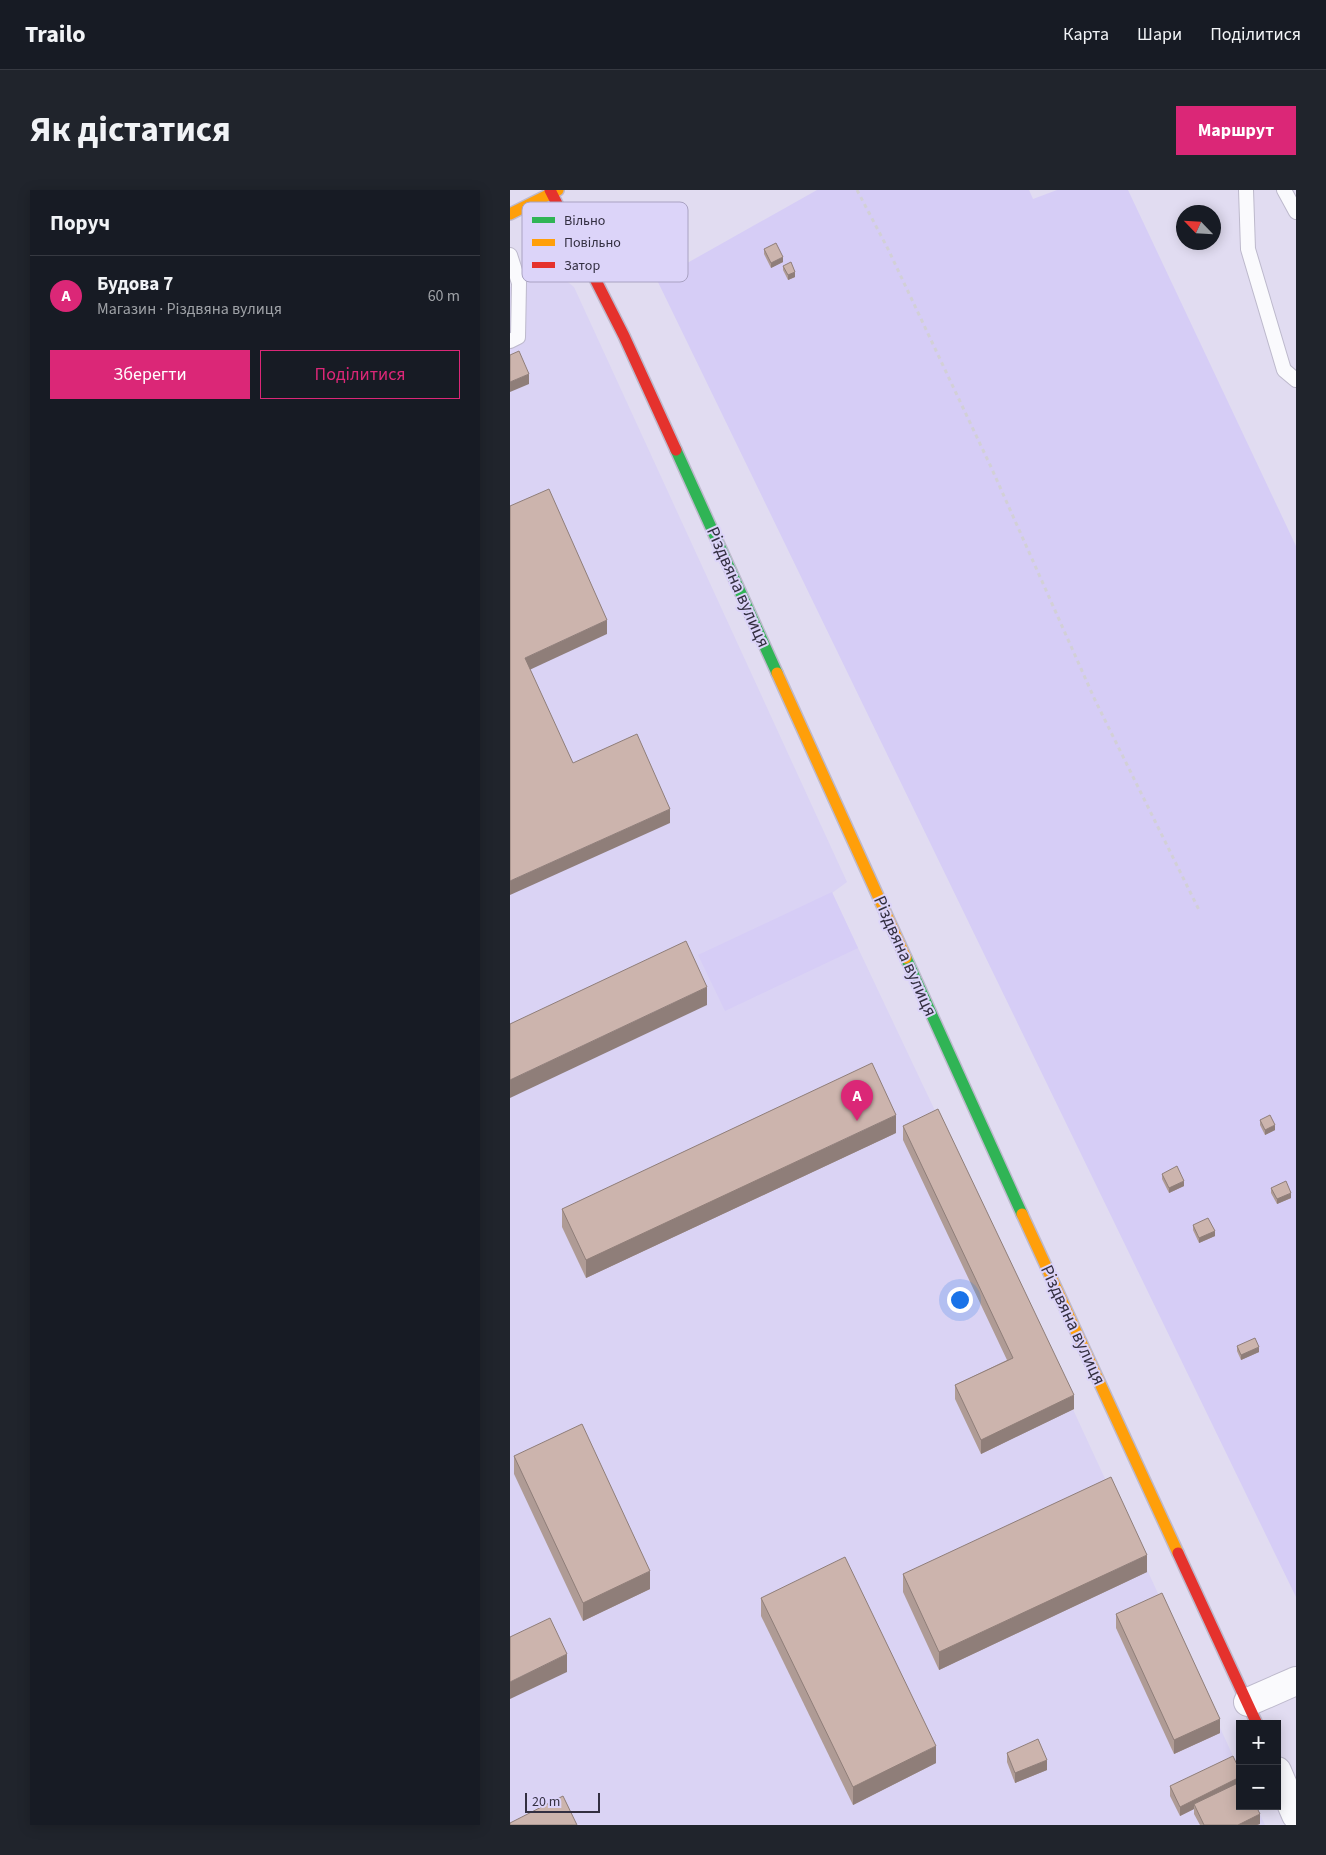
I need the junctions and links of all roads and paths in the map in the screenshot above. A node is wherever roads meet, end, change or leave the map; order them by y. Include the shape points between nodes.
1 (857, 190) edge
2 (1246, 190) edge
3 (1285, 190) edge
4 (553, 191) edge
5 (532, 202) edge
6 (522, 208) edge
7 (1296, 212) edge
8 (510, 214) edge
9 (510, 255) edge
10 (597, 282) edge
11 (510, 341) edge
12 (1296, 380) edge
13 (1200, 912) dead end
14 (1296, 1681) edge
15 (1252, 1713) edge
16 (1281, 1780) edge
17 (1296, 1815) edge

1 - 13 path via 991,467 1096,700
2 - 12 lane via 1248,249 1284,370
3 - 7 lane
4 - 5 street
6 - 8 street
9 - 11 lane via 519,283 518,337
10 - 15 street, Різдвяна вулиця
14 - 15 street
16 - 17 street

